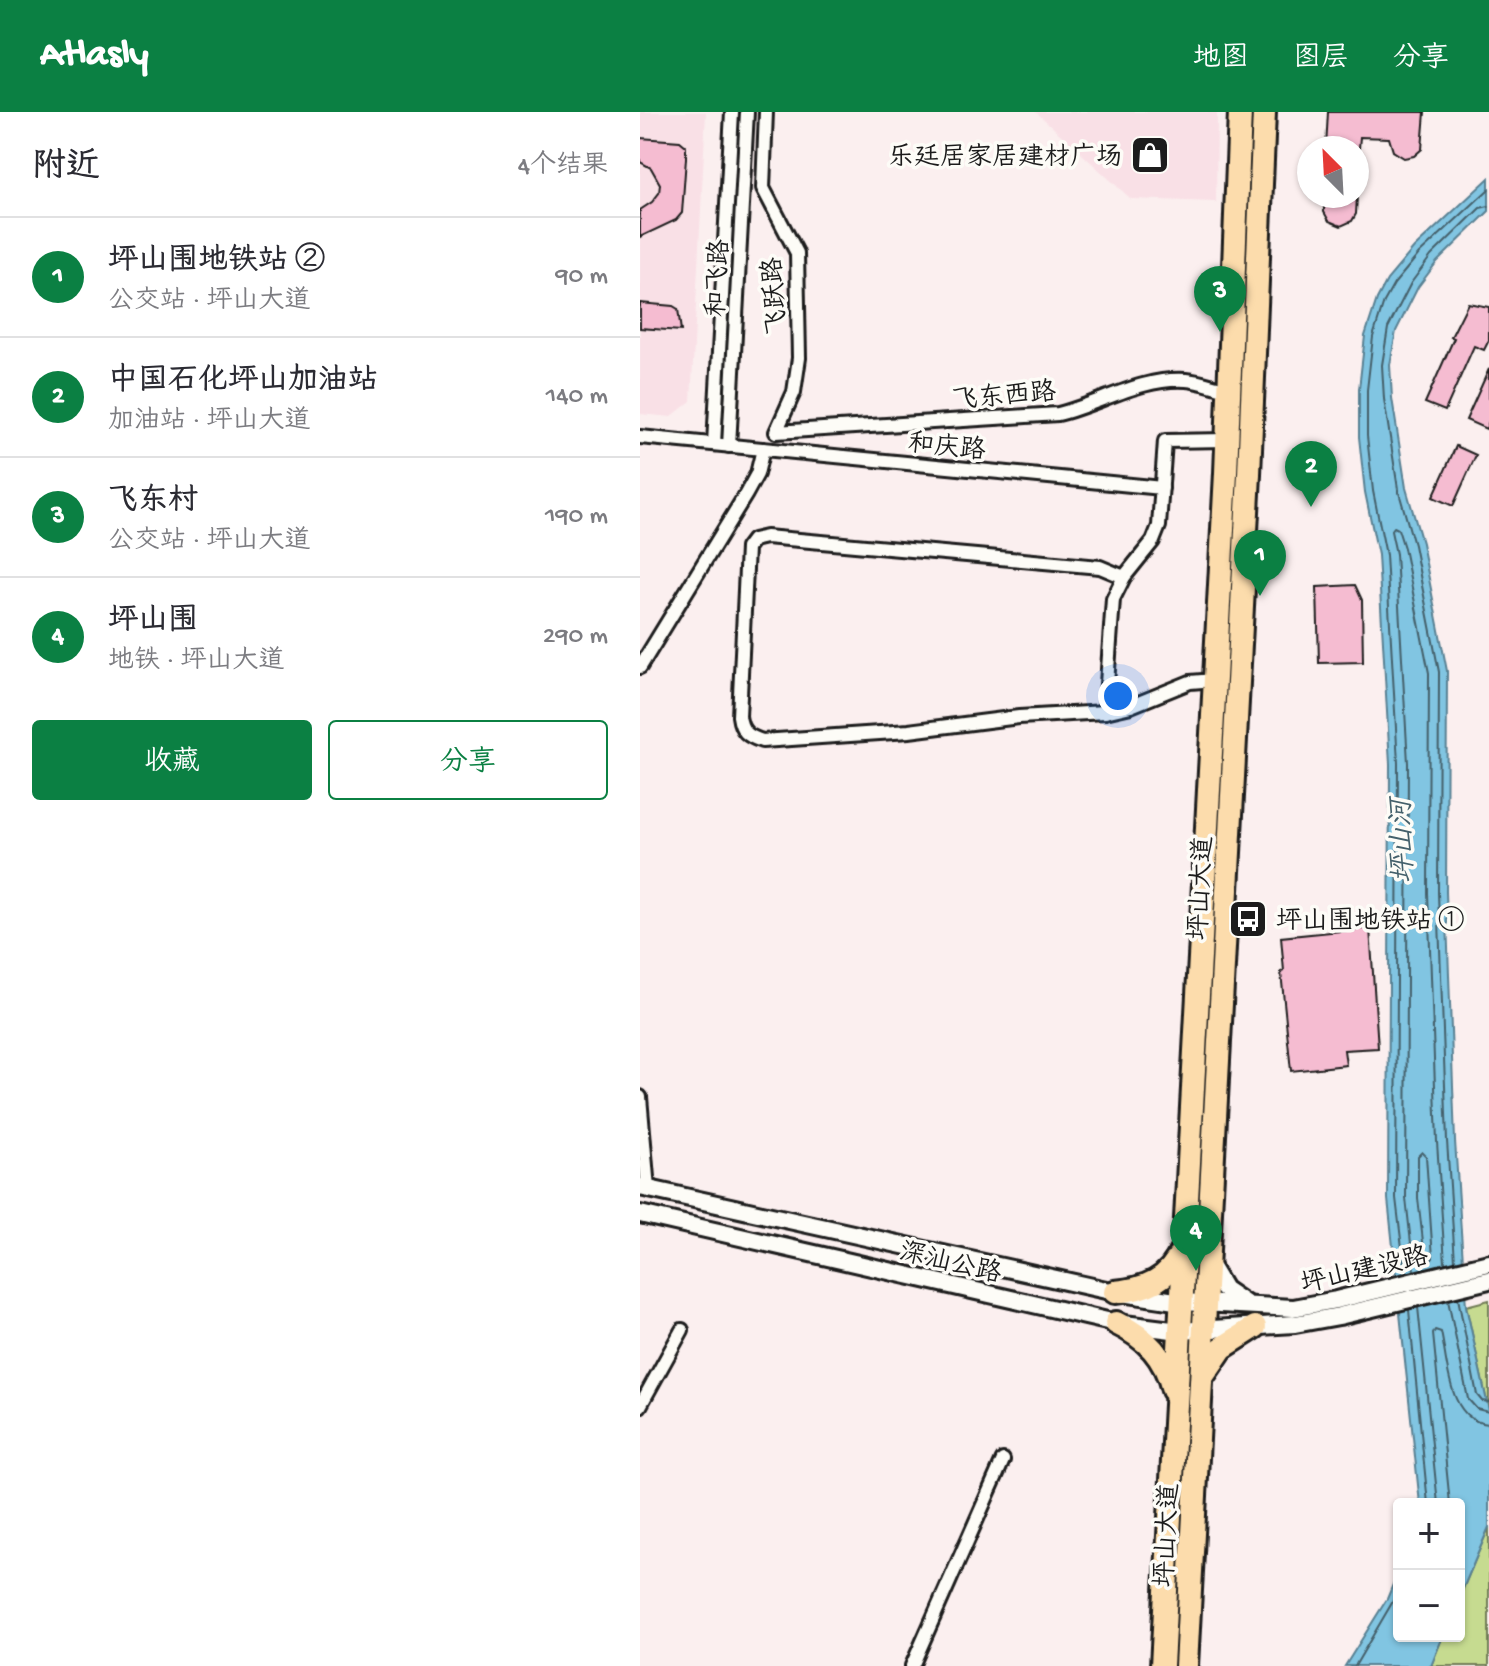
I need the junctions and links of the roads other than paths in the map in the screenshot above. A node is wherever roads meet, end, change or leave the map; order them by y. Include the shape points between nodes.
1 (732, 112) edge
2 (747, 112) edge
3 (766, 112) edge
4 (1240, 112) edge
5 (1264, 112) edge
6 (1229, 390) junction
7 (776, 432) joint
8 (640, 437) edge
9 (1227, 440) junction
10 (714, 444) junction
11 (729, 446) junction
12 (763, 449) junction
13 (1162, 488) junction
14 (1124, 577) junction
15 (640, 667) edge
16 (1215, 680) junction
17 (1105, 712) junction
18 (640, 1097) edge
19 (644, 1188) edge
20 (640, 1214) edge
21 (1185, 1237) junction
22 (1207, 1259) junction
23 (1488, 1272) edge
24 (1115, 1292) junction
25 (1182, 1302) junction
26 (1205, 1303) junction
27 (1251, 1316) junction
28 (1116, 1323) junction
29 (682, 1330) dead end
30 (1204, 1330) junction
31 (1180, 1331) junction
32 (1201, 1381) junction
33 (640, 1406) edge
34 (1176, 1407) junction
35 (1003, 1460) dead end
36 (912, 1666) edge
37 (1162, 1666) edge
38 (1186, 1666) edge

1 - 10 street, 和飞路
2 - 11 street, 和飞路
3 - 7 street, 飞跃路 via 763,188 797,253 799,358 794,392
4 - 6 highway, 坪山大道
5 - 22 highway, 坪山大道
6 - 7 street, 飞东西路 via 1163,380 1058,414
6 - 9 highway, 坪山大道
8 - 10 street, 和庆路
9 - 13 street via 1165,441
9 - 16 highway, 坪山大道
10 - 11 street, 和庆路
11 - 12 street, 和庆路
12 - 13 street, 和庆路
12 - 15 street via 746,494
13 - 14 street via 1153,541
14 - 17 street via 1113,599
14 - 17 street via 1100,567 766,537 747,548 739,716 750,737 762,741 909,731
16 - 17 street via 1190,682
16 - 21 highway, 坪山大道
18 - 19 street
19 - 24 main road, 深汕公路
20 - 28 main road, 深汕公路
21 - 24 highway via 1182,1252 1166,1275 1152,1284
21 - 25 highway, 坪山大道
22 - 26 highway, 坪山大道
22 - 27 main road via 1224,1289
23 - 27 main road, 坪山建设路 via 1295,1324
24 - 25 main road, 深汕公路
25 - 26 main road, 深汕公路
25 - 31 highway, 坪山大道
26 - 27 main road, 深汕公路
26 - 30 highway, 坪山大道
27 - 30 main road, 深汕公路
27 - 32 highway via 1211,1361
28 - 31 main road, 深汕公路
28 - 34 highway via 1150,1344 1161,1358
29 - 33 street
30 - 31 main road, 深汕公路
30 - 32 highway, 坪山大道
31 - 34 highway, 坪山大道
32 - 38 highway, 坪山大道
34 - 37 highway, 坪山大道
35 - 36 street

